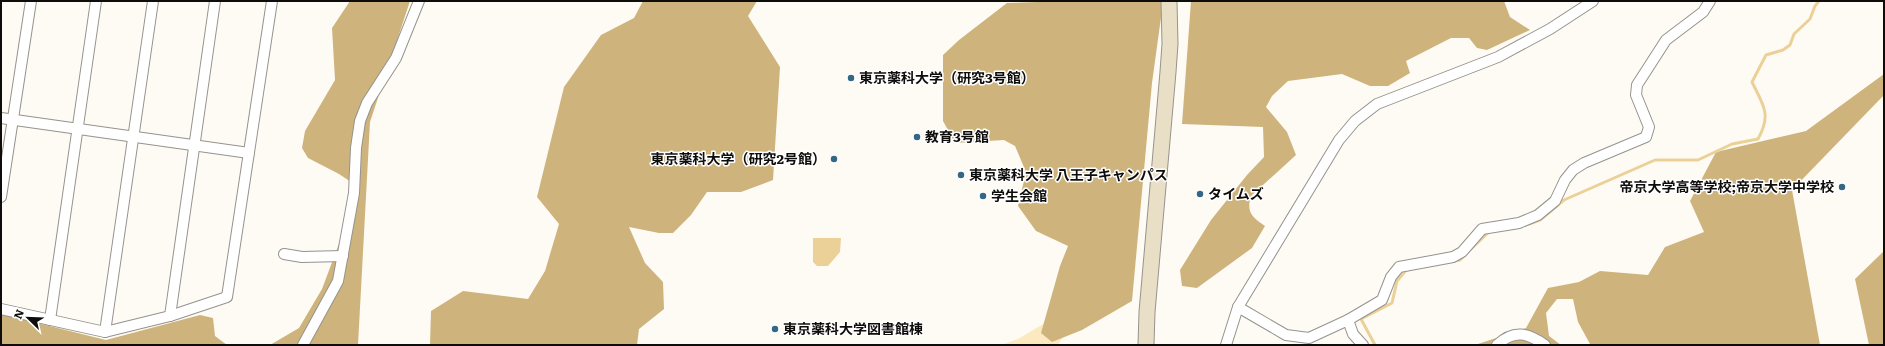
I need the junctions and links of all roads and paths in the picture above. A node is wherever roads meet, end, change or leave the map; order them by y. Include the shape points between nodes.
1 (31, 1) edge
2 (96, 1) edge
3 (153, 1) edge
4 (215, 1) edge
5 (272, 1) edge
6 (419, 1) edge
7 (1169, 1) edge
8 (1593, 1) edge
9 (1710, 1) edge
10 (1, 118) edge
11 (13, 120) junction
12 (77, 129) junction
13 (133, 136) junction
14 (194, 145) junction
15 (249, 153) junction
16 (1, 197) edge
17 (284, 254) dead end
18 (343, 256) junction
19 (1238, 307) junction
20 (1, 309) edge
21 (170, 316) junction
22 (50, 320) junction
23 (1348, 320) junction
24 (105, 332) junction
25 (302, 345) edge
26 (1146, 345) edge
27 (1226, 345) edge
28 (1363, 345) edge
29 (1497, 345) edge
30 (1545, 345) edge

1 - 11 street
2 - 12 street
3 - 13 street
4 - 14 street
5 - 15 street
6 - 18 street via 396,58 367,103 360,121 354,193
7 - 26 street via 1170,44
8 - 19 street via 1550,29 1498,57 1377,104 1355,121 1339,140
9 - 23 street via 1703,12 1666,40 1637,85 1637,99 1649,127 1646,137 1573,170 1555,201 1538,215 1519,223 1482,229 1462,252 1454,257 1400,267 1391,277 1382,300
10 - 11 street
11 - 12 street
11 - 16 street
12 - 13 street
12 - 22 street
13 - 14 street
13 - 24 street
14 - 15 street
14 - 21 street
15 - 21 street via 227,297
17 - 18 street via 302,257
18 - 25 street via 338,281
19 - 23 street via 1286,336 1309,338
19 - 27 street
20 - 22 street
21 - 24 street
22 - 24 street
23 - 28 street via 1353,334
29 - 30 street via 1504,338 1520,334 1532,336

